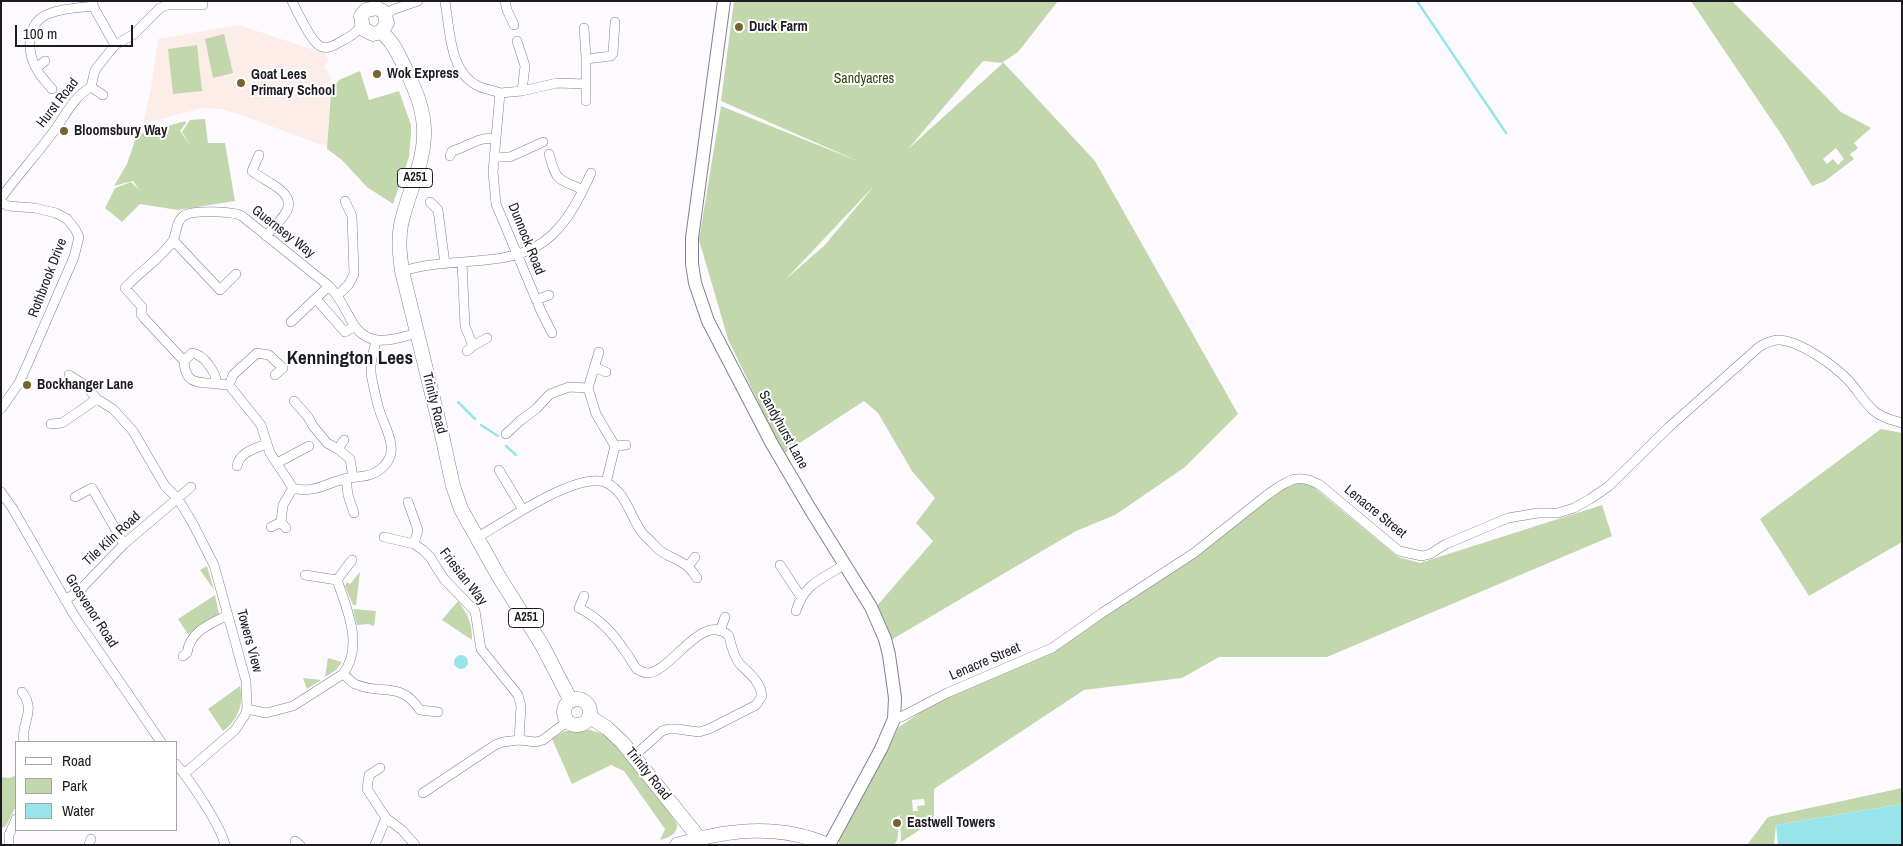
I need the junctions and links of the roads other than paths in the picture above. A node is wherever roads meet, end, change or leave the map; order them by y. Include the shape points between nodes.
1 (203, 1) edge
2 (292, 1) edge
3 (418, 1) edge
4 (505, 1) edge
5 (724, 1) edge
6 (444, 2) edge
7 (189, 3) edge
8 (93, 4) edge
9 (363, 5) edge
10 (386, 15) junction
11 (615, 22) dead end
12 (361, 25) junction
13 (514, 25) dead end
14 (584, 28) dead end
15 (380, 32) junction
16 (518, 41) dead end
17 (115, 45) junction
18 (586, 59) junction
19 (45, 61) dead end
20 (36, 68) junction
21 (586, 84) junction
22 (90, 87) junction
23 (52, 90) dead end
24 (522, 91) junction
25 (500, 93) junction
26 (102, 95) dead end
27 (586, 101) dead end
28 (496, 139) junction
29 (543, 142) dead end
30 (548, 154) dead end
31 (259, 155) dead end
32 (450, 156) dead end
33 (494, 157) junction
34 (592, 173) dead end
35 (583, 190) junction
36 (1, 198) edge
37 (345, 201) dead end
38 (1, 202) edge
39 (430, 202) dead end
40 (266, 236) junction
41 (174, 241) junction
42 (516, 254) junction
43 (462, 263) junction
44 (445, 264) junction
45 (402, 272) junction
46 (236, 274) dead end
47 (329, 286) junction
48 (338, 295) junction
49 (548, 295) dead end
50 (316, 300) junction
51 (536, 300) junction
52 (291, 322) dead end
53 (354, 327) junction
54 (417, 333) junction
55 (552, 333) dead end
56 (487, 338) dead end
57 (376, 340) junction
58 (599, 352) dead end
59 (184, 361) junction
60 (594, 367) junction
61 (606, 372) dead end
62 (69, 375) dead end
63 (275, 375) dead end
64 (217, 384) junction
65 (230, 385) junction
66 (588, 388) junction
67 (97, 399) junction
68 (294, 401) dead end
69 (1, 408) edge
70 (1902, 423) edge
71 (51, 424) dead end
72 (506, 434) dead end
73 (344, 440) dead end
74 (266, 444) junction
75 (309, 446) dead end
76 (615, 446) junction
77 (626, 446) dead end
78 (338, 449) junction
79 (277, 463) junction
80 (237, 466) dead end
81 (499, 470) dead end
82 (350, 478) junction
83 (606, 483) junction
84 (191, 487) dead end
85 (293, 488) junction
86 (1, 492) edge
87 (75, 497) dead end
88 (178, 499) junction
89 (408, 502) dead end
90 (523, 510) junction
91 (354, 513) dead end
92 (272, 526) dead end
93 (384, 537) dead end
94 (476, 538) junction
95 (124, 544) junction
96 (414, 544) junction
97 (695, 557) dead end
98 (352, 560) dead end
99 (845, 564) junction
100 (780, 565) dead end
101 (688, 567) junction
102 (305, 575) dead end
103 (697, 578) dead end
104 (338, 580) junction
105 (584, 596) dead end
106 (801, 597) junction
107 (66, 600) junction
108 (796, 611) dead end
109 (228, 615) junction
110 (725, 617) dead end
111 (720, 631) junction
112 (183, 656) dead end
113 (343, 674) junction
114 (22, 692) dead end
115 (571, 701) junction
116 (247, 709) junction
117 (438, 712) dead end
118 (590, 717) junction
119 (894, 719) junction
120 (568, 721) junction
121 (519, 740) junction
122 (24, 741) edge
123 (159, 741) edge
124 (634, 756) junction
125 (178, 766) edge
126 (380, 768) dead end
127 (184, 774) junction
128 (438, 784) junction
129 (423, 793) dead end
130 (444, 793) dead end
131 (386, 818) junction
132 (15, 821) edge
133 (6, 838) edge
134 (699, 838) junction
135 (225, 845) edge
136 (375, 845) edge
137 (415, 845) edge
138 (677, 845) edge
139 (828, 845) edge

1 - 7 street, Hurst Road via 203,4
2 - 12 street via 315,43 322,47 332,47 357,33
3 - 10 street
4 - 13 street
5 - 99 street, Sandyhurst Lane via 692,238 695,283 725,356 772,444
6 - 25 street via 456,60 462,72 477,86
7 - 17 street, Hurst Road via 160,8 138,30
8 - 17 street
8 - 20 street via 49,13 40,19 32,28 30,38 30,51
9 - 10 main road via 377,8
9 - 12 main road
10 - 15 main road via 387,23
11 - 18 street via 611,58
12 - 15 main road via 369,33
14 - 18 street
15 - 45 main road, Trinity Road / A251 via 389,38 414,88 421,107 424,134 421,160 401,225
16 - 24 street via 525,66
17 - 22 street, Hurst Road via 95,70
18 - 21 street
19 - 20 street
20 - 23 street
21 - 24 street via 557,83
21 - 27 street
22 - 26 street
22 - 36 street, Hurst Road via 80,93
24 - 25 street
25 - 28 street, Dunnock Road
28 - 32 street via 483,138 471,142 452,151
28 - 33 street, Dunnock Road
29 - 33 street via 510,157
30 - 35 street via 558,177
31 - 40 street via 252,171 285,191 290,201 288,210
33 - 42 street, Dunnock Road via 496,204
34 - 35 street
35 - 42 street via 552,235
37 - 48 street via 352,216 354,274
38 - 69 street, Rothbrook Drive via 8,206 56,213 67,219 79,237 71,266 25,370
39 - 44 street via 438,210
40 - 41 street, Guernsey Way via 237,213 210,212 184,216 176,225
40 - 47 street, Guernsey Way
41 - 46 street via 220,290
41 - 59 street, Guernsey Way via 125,288 142,306 141,314
42 - 43 street
42 - 51 street, Dunnock Road
43 - 44 street
43 - 56 street via 465,326 470,348
44 - 45 street
45 - 54 main road, Trinity Road / A251
47 - 48 street, Guernsey Way
47 - 50 street
48 - 53 street, Guernsey Way
49 - 51 street
50 - 52 street
50 - 53 street via 345,332
51 - 55 street, Dunnock Road
53 - 57 street via 365,337
54 - 57 street via 397,339
54 - 94 main road, Trinity Road / A251 via 453,486
57 - 82 street via 372,377 391,440 391,454 376,472
58 - 60 street
59 - 64 street, Guernsey Way via 185,372 192,381
59 - 64 street via 192,353 197,354 216,373
60 - 61 street
60 - 66 street
62 - 67 street, Towers View via 85,385
63 - 65 street via 283,368 269,355 257,353 233,375
64 - 65 street, Guernsey Way
65 - 74 street via 260,425
66 - 72 street via 570,388 550,394
66 - 76 street via 596,414
67 - 71 street via 62,423
67 - 88 street, Towers View via 113,408 133,431 165,486
68 - 78 street via 327,443
70 - 119 street, Lenacre Street via 1875,412 1850,382 1824,360 1777,340 1758,347 1609,486 1590,499 1558,513 1508,518 1430,554 1422,556 1399,551 1320,485 1309,479 1294,479 1279,486 1194,553 1052,648
73 - 78 street
74 - 79 street
74 - 80 street via 247,452 238,460
75 - 79 street
76 - 77 street
76 - 83 street
78 - 82 street via 350,459
79 - 85 street
81 - 90 street
82 - 85 street via 307,491
82 - 91 street via 348,495
83 - 90 street via 590,480 576,484
83 - 101 street via 623,498 643,534 657,548
84 - 88 street
85 - 92 street via 283,505 284,525
86 - 107 street, Grosvenor Road
87 - 95 street via 92,488
88 - 95 street, Tile Kiln Road
88 - 109 street, Towers View via 210,554
89 - 96 street via 418,530
90 - 94 street
93 - 96 street, Friesian Way
94 - 115 main road, Trinity Road / A251 via 542,645
95 - 107 street, Tile Kiln Road via 79,591
96 - 121 street, Friesian Way via 430,557 444,579 475,611 480,649 518,695 521,706
97 - 101 street
98 - 104 street
99 - 106 street via 809,586
99 - 119 street, Sandyhurst Lane via 871,607 885,639 894,683
100 - 106 street
101 - 103 street
102 - 104 street
104 - 113 street via 348,606 353,650
105 - 111 street via 579,608 596,618 612,634 643,672 659,670 709,630
106 - 108 street
107 - 123 street, Grosvenor Road
109 - 112 street via 197,632
109 - 116 street, Towers View via 246,681
110 - 111 street
111 - 124 street via 729,636 738,662 759,684 760,700 756,705 699,732 668,729
113 - 116 street via 293,706 266,713
113 - 117 street via 364,687 401,692 415,702 419,714
114 - 122 street via 28,699 29,716
115 - 118 main road, Trinity Road via 586,702
115 - 120 main road via 565,710
116 - 127 street via 235,730
118 - 120 main road via 580,725
118 - 124 main road, Trinity Road via 608,728
119 - 139 street, Sandyhurst Lane
120 - 121 street via 543,740
121 - 128 street via 495,745
124 - 134 main road, Trinity Road
125 - 127 street
126 - 131 street via 369,775 367,789
127 - 135 street via 224,836
128 - 129 street
128 - 130 street
131 - 136 street
131 - 137 street
132 - 133 street
134 - 138 main road
134 - 139 main road via 725,832 784,831 809,836

